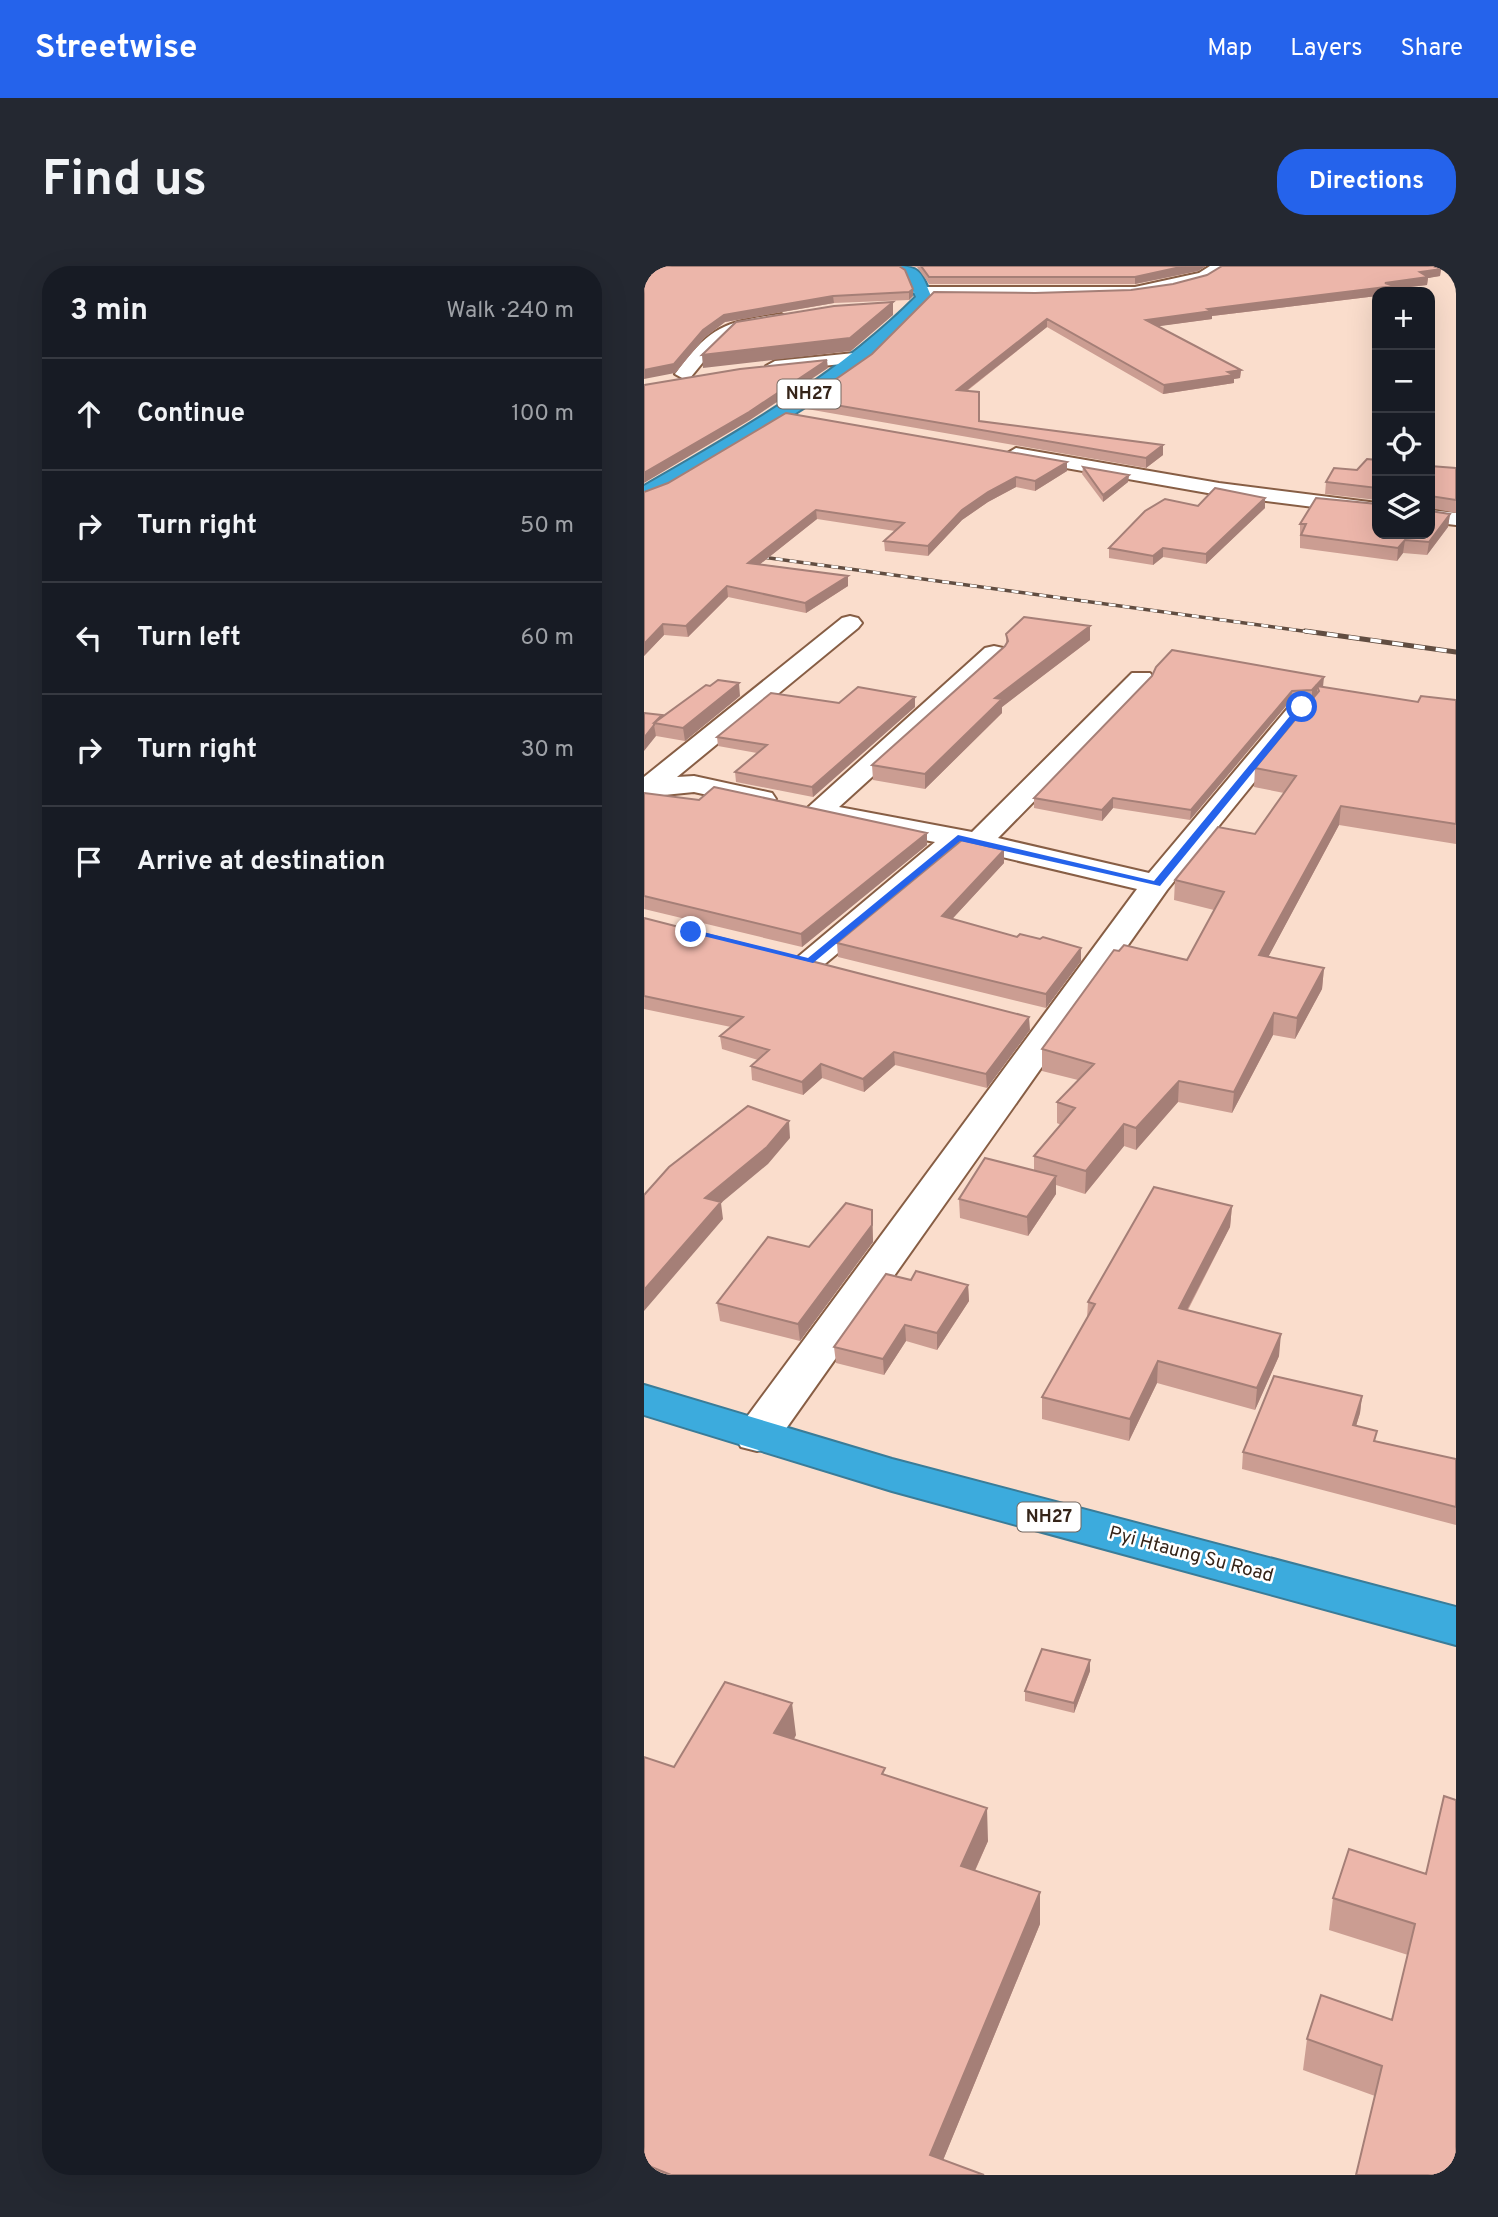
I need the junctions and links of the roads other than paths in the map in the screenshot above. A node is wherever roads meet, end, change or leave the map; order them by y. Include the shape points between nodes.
1 (900, 266) edge
2 (1221, 266) edge
3 (919, 300) junction
4 (893, 307) edge
5 (795, 317) edge
6 (864, 357) junction
7 (683, 374) dead end
8 (803, 398) junction
9 (780, 413) junction
10 (807, 418) edge
11 (1000, 451) edge
12 (644, 494) edge
13 (1372, 508) edge
14 (1435, 517) edge
15 (1456, 519) edge
16 (850, 623) dead end
17 (994, 653) edge
18 (1142, 678) dead end
19 (1302, 707) edge
20 (645, 789) edge
21 (818, 811) junction
22 (968, 840) junction
23 (1156, 884) junction
24 (849, 971) edge
25 (1018, 1014) edge
26 (1058, 1024) junction
27 (644, 1400) edge
28 (757, 1436) junction
29 (1456, 1626) edge

1 - 3 highway via 913,273
2 - 3 street via 1204,276 1135,292
3 - 4 street
3 - 6 highway, NH27 via 893,332
5 - 7 street via 719,334
6 - 8 highway, NH27
6 - 8 street via 757,369 791,375 809,384
8 - 9 highway, NH27
9 - 10 street
9 - 12 highway, NH27
11 - 13 street via 1219,489
14 - 15 street
16 - 20 street
17 - 21 street
18 - 22 street
19 - 23 street
20 - 21 street via 694,784
21 - 22 street
22 - 23 street
22 - 24 street via 797,958
23 - 26 street
25 - 26 street
26 - 28 street
27 - 28 highway, Pyi Htaung Su Road / NH27
28 - 29 highway, Pyi Htaung Su Road / NH27

